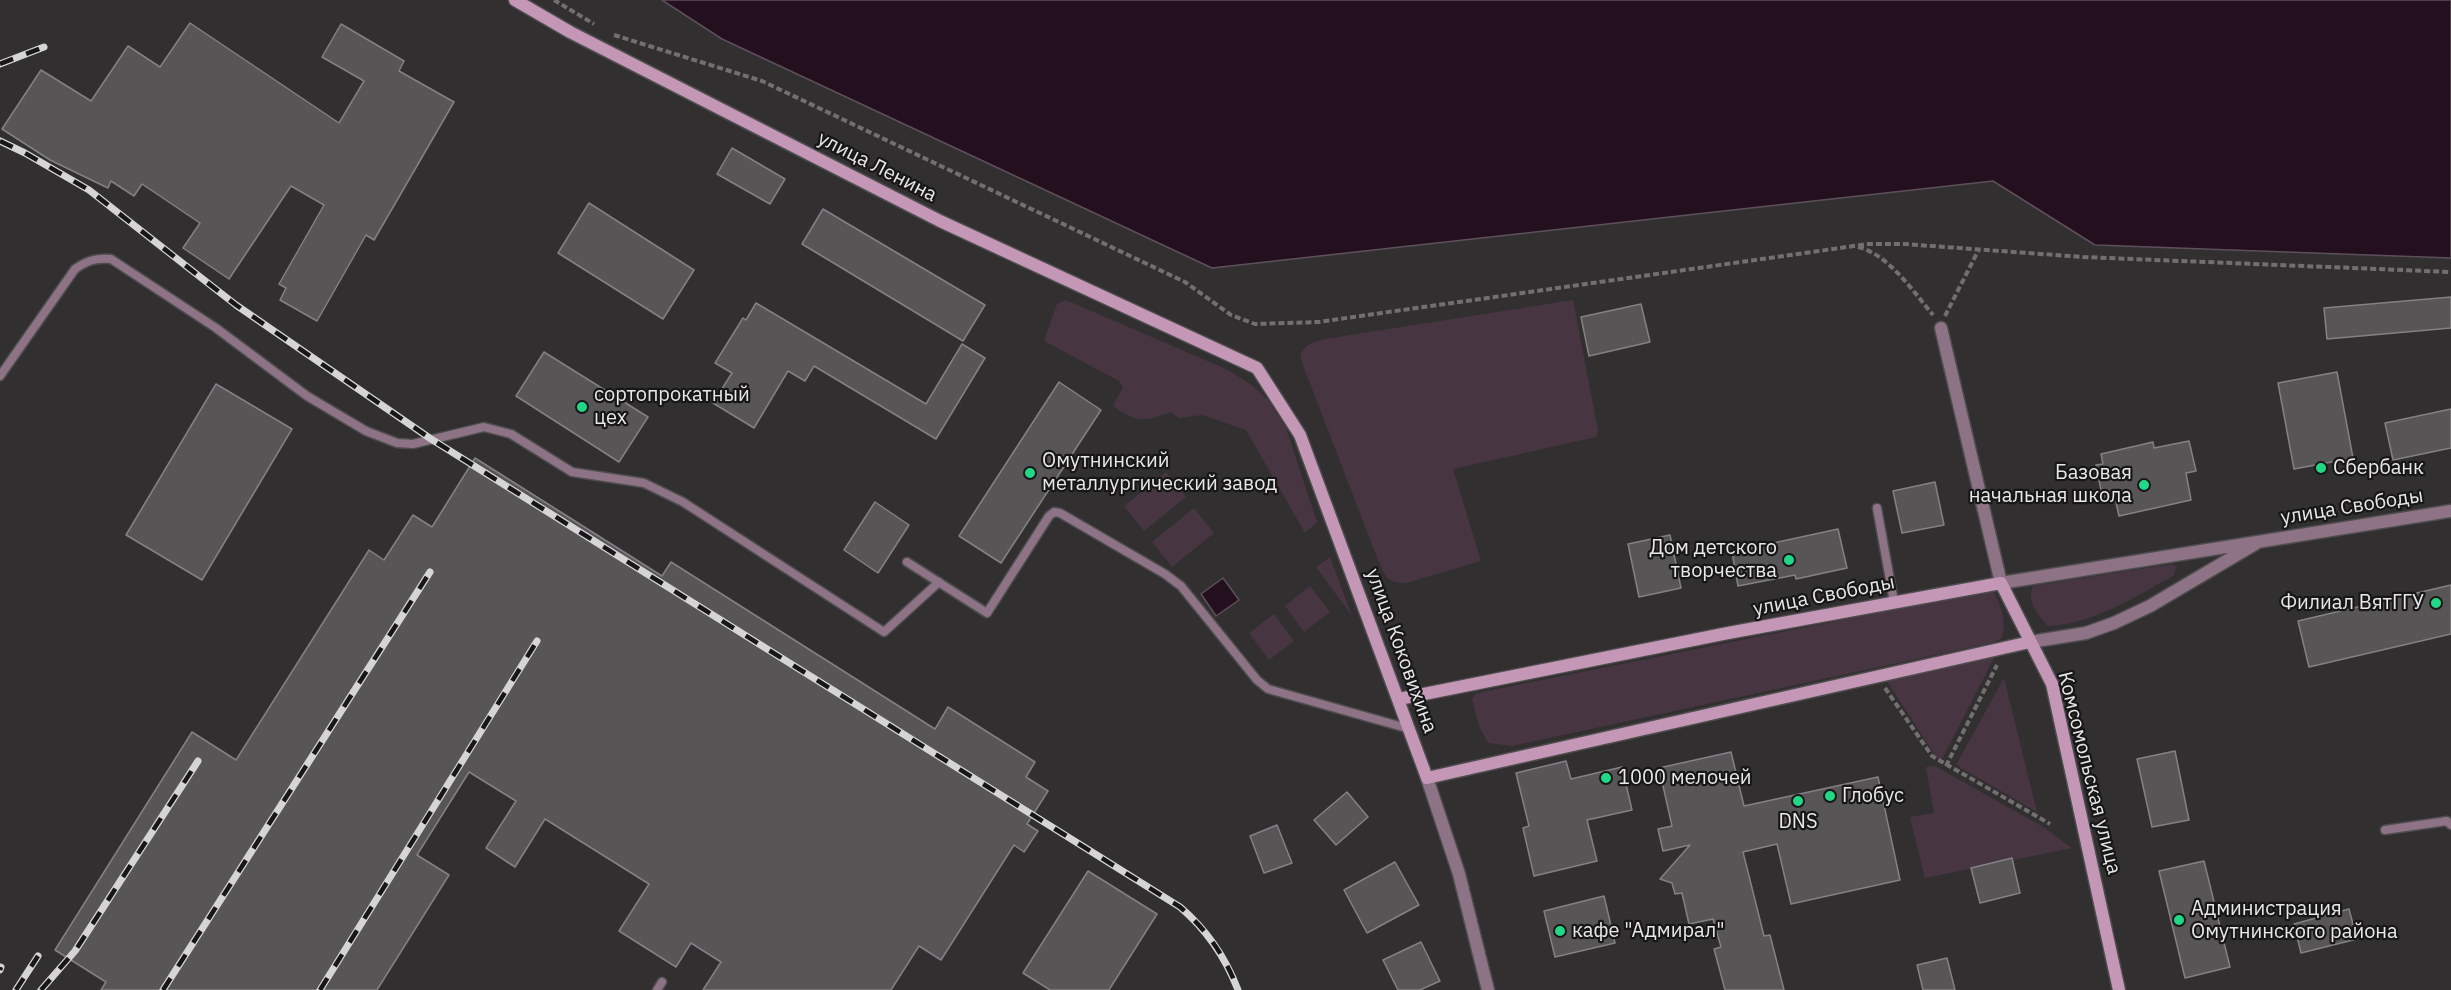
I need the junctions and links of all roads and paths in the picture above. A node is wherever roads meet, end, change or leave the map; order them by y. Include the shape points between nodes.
1 (515, 0) edge
2 (554, 0) edge
3 (601, 28) dead end
4 (610, 34) dead end
5 (1856, 246) junction
6 (1979, 249) junction
7 (2451, 272) edge
8 (1941, 328) junction
9 (1229, 353) joint
10 (1, 372) edge
11 (1877, 508) dead end
12 (2451, 511) edge
13 (2258, 542) junction
14 (907, 562) dead end
15 (939, 582) junction
16 (2001, 583) junction
17 (1894, 603) junction
18 (2030, 642) junction
19 (2007, 646) junction
20 (1880, 681) dead end
21 (1399, 699) junction
22 (1410, 729) junction
23 (1946, 766) junction
24 (1427, 778) junction
25 (2050, 824) dead end
26 (2451, 825) edge
27 (2385, 830) dead end
28 (1488, 990) edge
29 (2119, 990) edge

1 - 9 main road, улица Ленина via 570,32 940,221
2 - 3 path
4 - 5 path via 762,81 1185,282 1231,315 1255,324 1318,322
5 - 6 path via 1904,244
5 - 8 path via 1884,259
6 - 7 path
6 - 8 path
8 - 16 street, Комсомольская улица
9 - 21 main road, улица Коковихина via 1257,368 1300,435
10 - 15 lane via 75,269 86,261 111,259 216,327 307,396 384,439 412,444 484,427 511,434 572,472 644,483 683,502 884,632
11 - 17 lane
12 - 13 street, улица Свободы
13 - 16 street, улица Свободы
13 - 18 street, улица Свободы via 2114,623 2086,633
14 - 15 lane
15 - 22 lane via 987,613 1048,516 1060,513 1181,586 1268,689
16 - 17 main road, улица Свободы
16 - 18 main road, Комсомольская улица
17 - 21 main road, улица Свободы
18 - 19 main road, улица Свободы
18 - 29 main road, Комсомольская улица via 2052,684
19 - 23 path
19 - 24 main road, улица Свободы
20 - 23 path via 1932,756
21 - 22 main road, улица Коковихина
22 - 24 main road, улица Коковихина
23 - 25 path
24 - 28 street, улица Коковихина via 1459,874
26 - 27 lane via 2447,821

